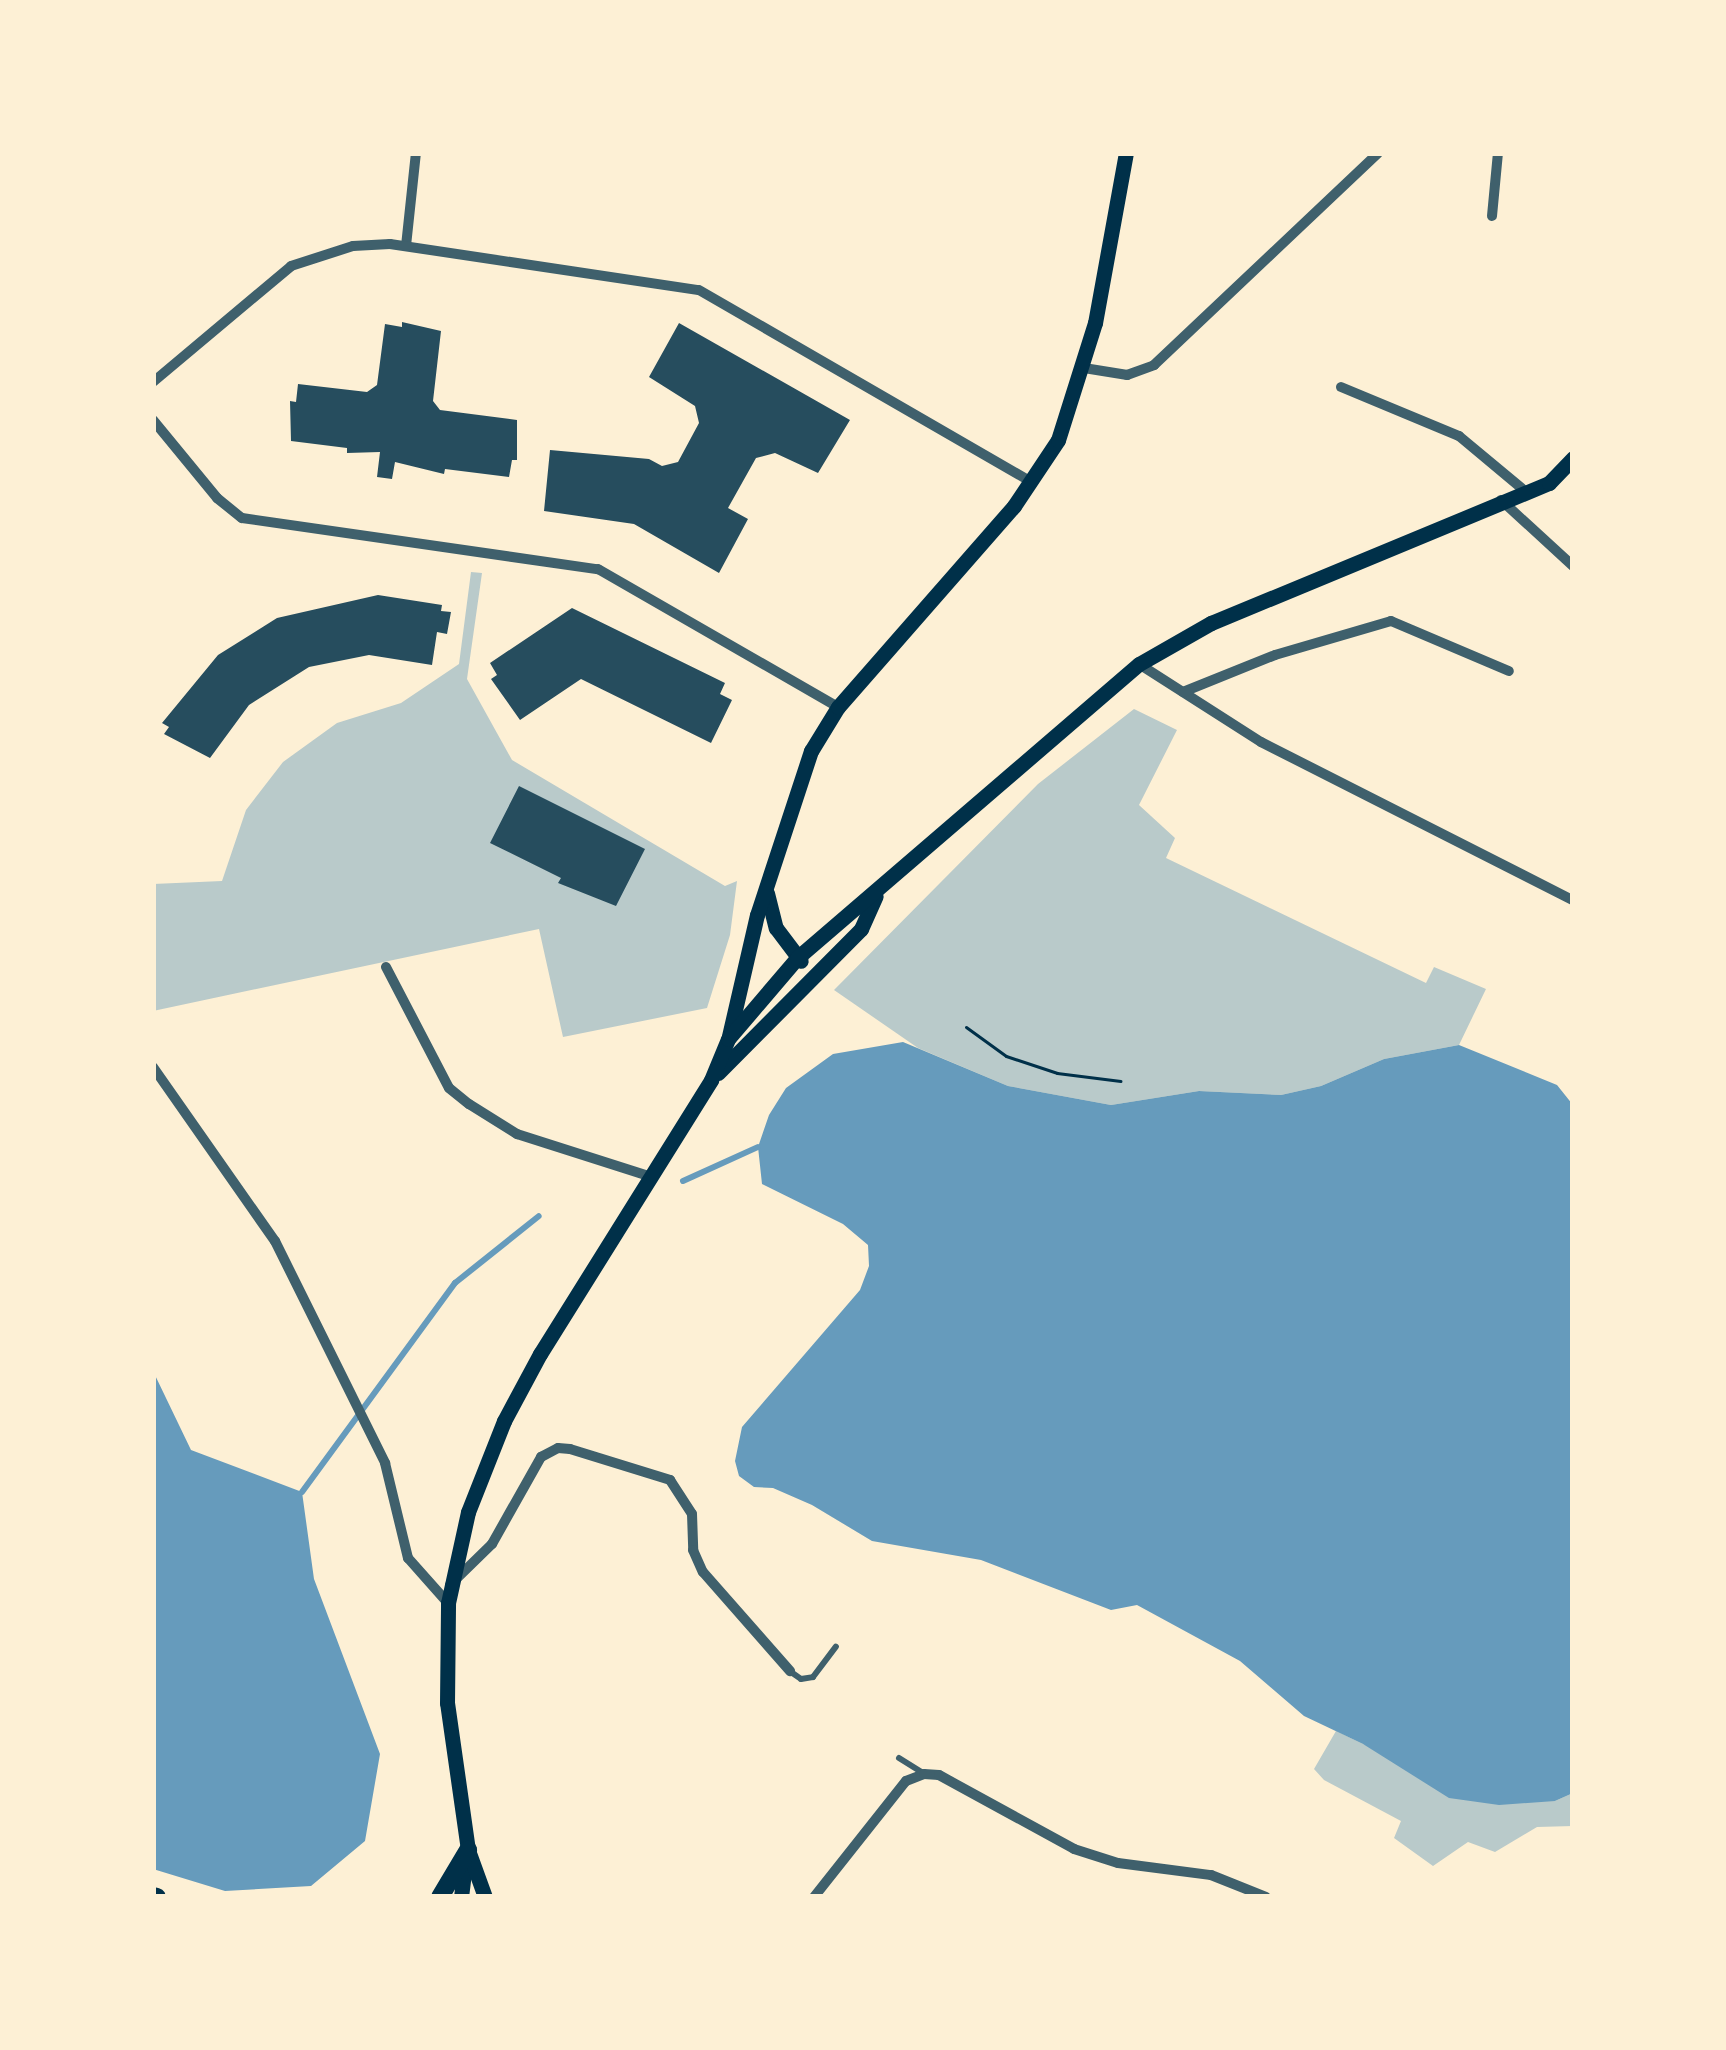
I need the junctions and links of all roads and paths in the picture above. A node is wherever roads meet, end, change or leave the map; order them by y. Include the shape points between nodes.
1 (416, 153) edge
2 (1126, 153) edge
3 (1378, 153) edge
4 (1498, 153) edge
5 (1492, 216) dead end
6 (406, 246) junction
7 (1084, 368) junction
8 (153, 382) edge
9 (1341, 387) dead end
10 (153, 420) edge
11 (1573, 458) edge
12 (1032, 482) junction
13 (1525, 491) junction
14 (1501, 500) junction
15 (1573, 566) edge
16 (1139, 664) junction
17 (1509, 670) dead end
18 (1183, 692) junction
19 (838, 706) junction
20 (766, 890) junction
21 (876, 896) junction
22 (1573, 900) edge
23 (797, 958) junction
24 (386, 968) dead end
25 (814, 974) junction
26 (966, 1027) dead end
27 (728, 1039) junction
28 (153, 1067) edge
29 (711, 1080) junction
30 (1120, 1081) dead end
31 (649, 1176) junction
32 (449, 1594) junction
33 (836, 1647) dead end
34 (790, 1671) joint
35 (899, 1759) dead end
36 (924, 1774) junction
37 (468, 1850) junction
38 (440, 1897) edge
39 (461, 1897) edge
40 (484, 1897) edge
41 (814, 1897) edge
42 (1266, 1897) edge

1 - 6 street
2 - 7 main road
3 - 7 street via 1154,365 1127,376
4 - 5 street
6 - 8 street via 353,246 291,266
6 - 12 street via 699,290
7 - 12 main road via 1058,440
9 - 13 street via 1459,436
10 - 19 street via 242,518 598,568
11 - 13 main road via 1549,483
12 - 19 main road
13 - 14 main road
14 - 15 street
14 - 16 main road via 1211,623
16 - 18 street
16 - 21 main road
17 - 18 street via 1391,621
18 - 22 street via 1261,742
19 - 20 main road via 798,782
20 - 23 main road via 776,928
20 - 27 main road
21 - 23 main road
21 - 25 main road via 861,929
23 - 25 main road
23 - 27 main road
24 - 31 street via 449,1088 469,1104 517,1134
25 - 29 main road
26 - 30 path via 1006,1056
27 - 29 main road
28 - 32 street via 275,1241 385,1462 408,1558
29 - 31 main road
31 - 32 main road via 503,1421 468,1512
32 - 34 street via 492,1544 541,1457 570,1448 670,1480 692,1514 703,1572
32 - 37 main road via 447,1703
33 - 34 lane via 813,1677
35 - 36 lane
36 - 41 street via 906,1781
36 - 42 street via 939,1774 1074,1849 1211,1875
37 - 38 main road
37 - 39 main road
37 - 40 main road

